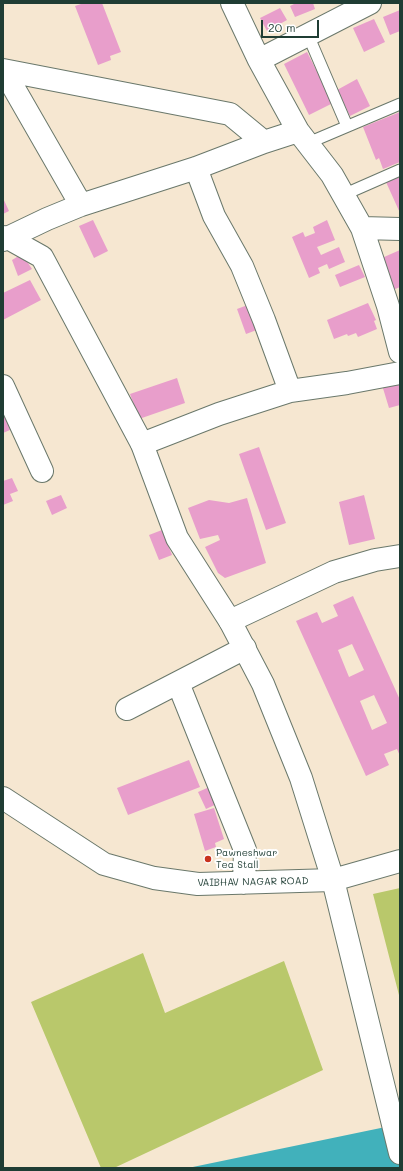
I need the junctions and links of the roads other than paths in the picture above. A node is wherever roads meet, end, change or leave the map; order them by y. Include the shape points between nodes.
1 (232, 3) edge
2 (359, 6) edge
3 (308, 35) junction
4 (259, 60) junction
5 (4, 71) edge
6 (400, 104) edge
7 (347, 126) junction
8 (303, 137) junction
9 (264, 142) junction
10 (196, 168) junction
11 (400, 170) edge
12 (343, 195) junction
13 (81, 205) junction
14 (362, 228) junction
15 (400, 229) edge
16 (5, 238) edge
17 (400, 352) edge
18 (400, 373) edge
19 (3, 386) edge
20 (290, 391) junction
21 (142, 444) junction
22 (42, 471) dead end
23 (400, 556) edge
24 (230, 622) junction
25 (245, 648) junction
26 (178, 683) junction
27 (127, 709) dead end
28 (3, 798) edge
29 (400, 862) edge
30 (333, 880) junction
31 (244, 883) junction
32 (400, 1153) edge

1 - 4 street
2 - 3 street
3 - 4 street
3 - 7 lane
4 - 8 street
5 - 9 street via 230,114
5 - 13 street
6 - 7 lane
7 - 8 lane
8 - 9 street
8 - 12 street via 332,175
9 - 10 street
10 - 13 street
10 - 20 street via 214,216 242,266
11 - 12 lane
12 - 14 street
13 - 16 street
14 - 15 street
14 - 17 street via 388,306
16 - 21 street via 42,257
18 - 20 street
19 - 22 street
20 - 21 street via 219,414
21 - 24 street via 177,538
23 - 24 street via 375,560 334,572
24 - 25 street
25 - 26 street
25 - 30 street via 263,684 301,778
26 - 27 street
26 - 31 street via 245,850
28 - 31 street, VAIBHAV NAGAR ROAD via 104,864 154,878 198,884
29 - 30 street, VAIBHAV NAGAR ROAD
30 - 31 street, VAIBHAV NAGAR ROAD
30 - 32 street

